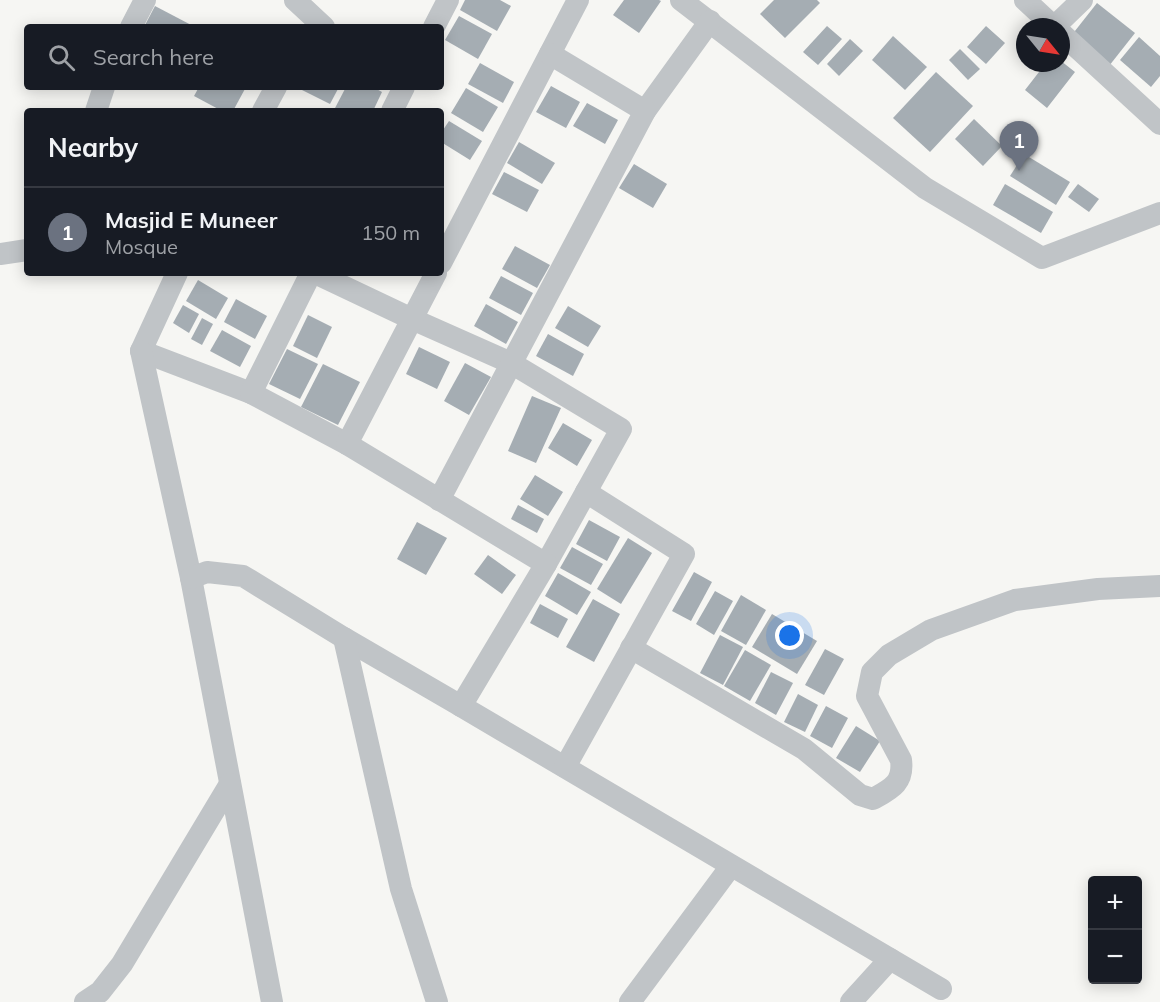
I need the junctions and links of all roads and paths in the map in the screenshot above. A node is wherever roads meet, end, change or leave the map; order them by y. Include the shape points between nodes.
1 (145, 0) edge
2 (295, 0) edge
3 (447, 0) edge
4 (578, 0) edge
5 (681, 0) edge
6 (1025, 0) edge
7 (1082, 0) edge
8 (710, 21) junction
9 (133, 24) edge
10 (316, 24) edge
11 (435, 24) edge
12 (1070, 41) edge
13 (550, 54) junction
14 (103, 90) edge
15 (274, 90) edge
16 (97, 108) edge
17 (265, 108) edge
18 (645, 111) junction
19 (1160, 124) edge
20 (1160, 213) edge
21 (24, 250) edge
22 (0, 254) edge
23 (444, 257) edge
24 (176, 276) edge
25 (311, 276) edge
26 (319, 276) edge
27 (434, 276) edge
28 (412, 319) junction
29 (141, 351) junction
30 (511, 363) junction
31 (251, 393) junction
32 (347, 444) junction
33 (586, 492) junction
34 (439, 500) junction
35 (546, 564) junction
36 (191, 578) junction
37 (1160, 586) edge
38 (344, 638) junction
39 (631, 648) junction
40 (461, 706) junction
41 (565, 767) junction
42 (230, 784) junction
43 (730, 866) junction
44 (890, 959) junction
45 (941, 989) dead end
46 (85, 1002) edge
47 (272, 1002) edge
48 (437, 1002) edge
49 (630, 1002) edge
50 (851, 1002) edge

1 - 9 street
2 - 10 street
3 - 11 street
4 - 13 street
5 - 8 street
6 - 7 street via 1054,27
8 - 18 street
8 - 20 street via 925,188 1042,258
12 - 19 street
13 - 18 street
13 - 23 street
14 - 16 street
15 - 17 street
18 - 30 street
21 - 22 street
24 - 29 street
25 - 31 street
26 - 28 street
27 - 28 street
28 - 30 street
28 - 32 street
29 - 31 street
29 - 36 street
30 - 33 street via 621,429
30 - 34 street
31 - 32 street
32 - 34 street
33 - 35 street
33 - 39 street via 684,554
34 - 35 street
35 - 40 street
36 - 38 street via 207,572 243,576
36 - 42 street
37 - 39 street via 1015,600 931,630 890,655 872,672 867,696 901,760 902,771 894,787 873,799 860,795 804,749
38 - 40 street
38 - 48 street via 400,889
39 - 41 street
40 - 41 street
41 - 43 street
42 - 46 street via 122,964 100,992
42 - 47 street
43 - 44 street
43 - 49 street
44 - 45 street
44 - 50 street

